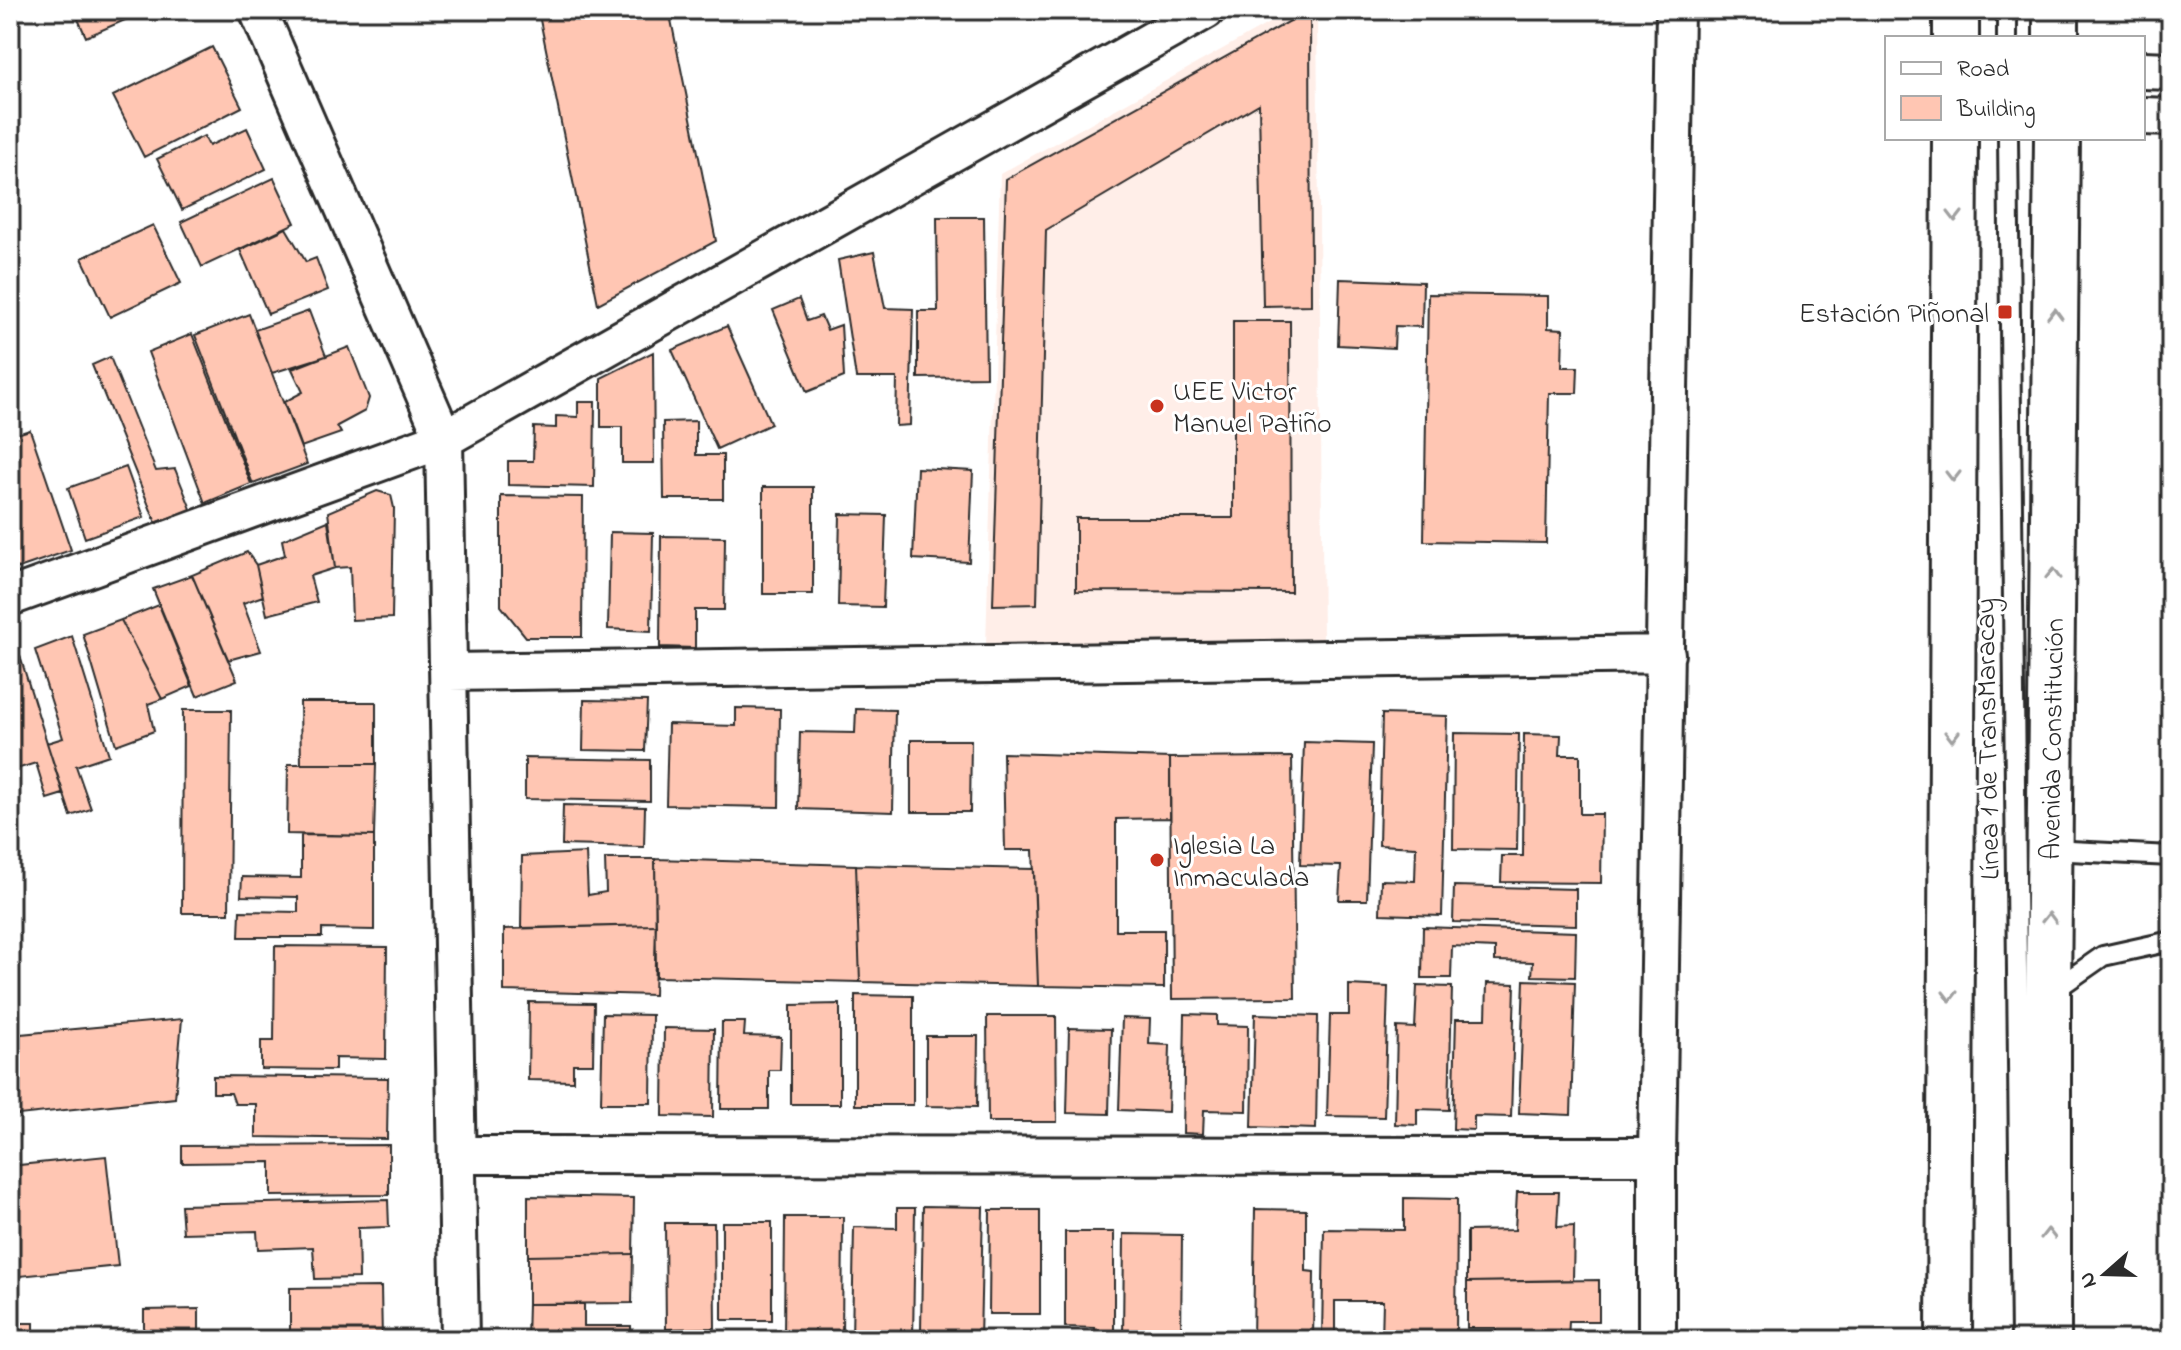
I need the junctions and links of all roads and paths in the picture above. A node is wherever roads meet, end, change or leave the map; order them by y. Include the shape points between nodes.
1 (258, 10) edge
2 (1206, 10) edge
3 (1675, 10) edge
4 (1956, 10) edge
5 (2007, 10) edge
6 (2056, 10) edge
7 (1956, 36) edge
8 (2007, 36) edge
9 (2056, 36) edge
10 (2145, 70) edge
11 (2171, 71) edge
12 (2145, 116) edge
13 (2171, 117) edge
14 (1955, 140) edge
15 (2008, 140) edge
16 (2057, 140) edge
17 (444, 439) junction
18 (10, 597) edge
19 (1666, 654) junction
20 (449, 672) junction
21 (2050, 850) junction
22 (2171, 856) edge
23 (2171, 941) edge
24 (2048, 994) junction
25 (457, 1155) junction
26 (1657, 1156) junction
27 (460, 1340) edge
28 (1657, 1340) edge
29 (1949, 1340) edge
30 (2021, 1340) edge
31 (2048, 1340) edge

1 - 17 street
2 - 17 street
3 - 19 street
4 - 7 street
5 - 8 lane
6 - 9 street
10 - 11 street
12 - 13 street
14 -> 29 street
15 - 30 lane, Línea 1 de TransMaracay
21 -> 16 street, Avenida Constitución
17 - 18 street
17 - 20 street
19 - 20 street
19 - 26 street
20 - 25 street
21 - 22 lane
24 -> 21 street, Avenida Constitución
23 - 24 lane via 2103,956
31 -> 24 street, Avenida Constitución
25 - 26 street
25 - 27 street
26 - 28 street

